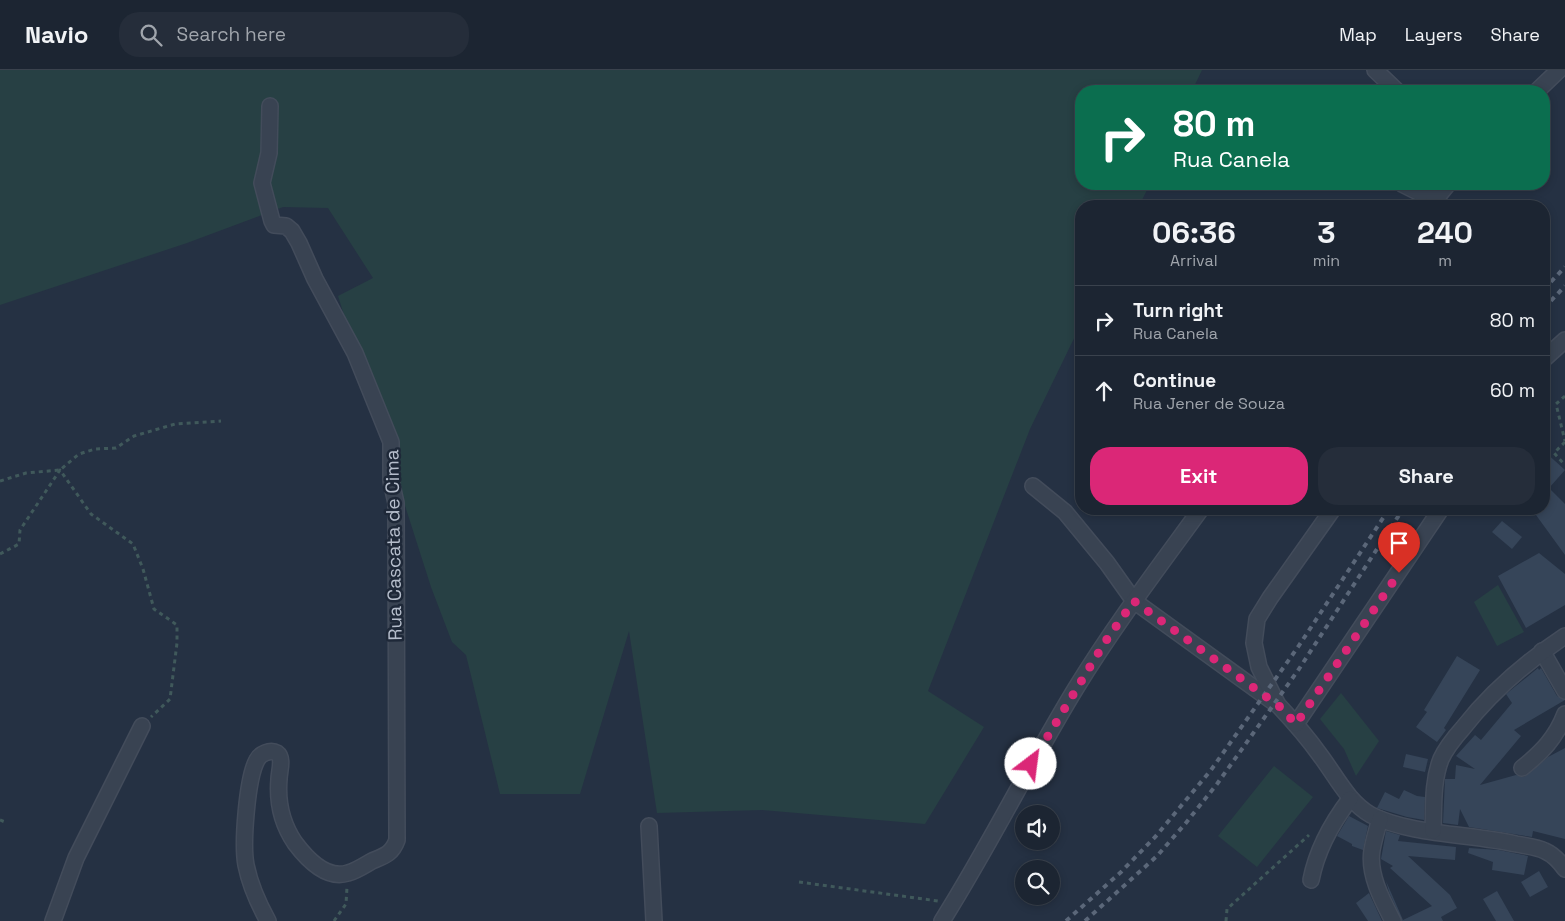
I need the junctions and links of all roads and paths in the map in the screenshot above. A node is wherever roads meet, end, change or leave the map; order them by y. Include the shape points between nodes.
1 (1374, 70) edge
2 (1559, 70) edge
3 (1390, 85) edge
4 (1543, 85) edge
5 (270, 106) dead end
6 (1411, 190) edge
7 (1443, 190) edge
8 (1427, 200) edge
9 (1435, 200) edge
10 (1565, 340) edge
11 (1550, 354) edge
12 (1565, 396) edge
13 (221, 421) dead end
14 (1565, 441) edge
15 (1565, 465) edge
16 (60, 470) junction
17 (0, 481) edge
18 (1033, 486) dead end
19 (1197, 515) edge
20 (1329, 515) edge
21 (1437, 515) edge
22 (0, 554) edge
23 (1134, 601) junction
24 (1565, 636) edge
25 (1542, 651) junction
26 (1565, 691) edge
27 (1279, 706) junction
28 (1565, 714) edge
29 (1296, 724) junction
30 (142, 726) joint
31 (1522, 768) dead end
32 (1350, 799) junction
33 (1380, 819) junction
34 (0, 820) edge
35 (5, 822) dead end
36 (649, 826) dead end
37 (1313, 831) dead end
38 (1433, 831) junction
39 (1565, 869) edge
40 (347, 874) junction
41 (1311, 880) dead end
42 (799, 882) dead end
43 (953, 903) junction
44 (53, 921) edge
45 (268, 921) edge
46 (334, 921) edge
47 (654, 921) edge
48 (942, 921) edge
49 (1226, 921) edge
50 (1393, 921) edge

1 - 3 street
2 - 4 street
5 - 40 street, Rua Cascata de Cima via 269,153 262,183 272,221 274,225 286,226 299,243 355,353 391,442 391,481 396,503 397,840 392,851
6 - 8 street
7 - 9 street
10 - 11 street
12 - 14 path via 1556,404
13 - 16 path via 175,424 134,436 116,448 78,454
14 - 15 path via 1554,453
16 - 17 path via 26,473
16 - 22 path via 20,530 19,544
16 - 30 path via 91,514 133,544 144,569 154,609 177,625 170,699
18 - 23 street via 1065,512
19 - 23 street
20 - 27 street via 1257,620 1254,643 1259,667
21 - 29 street
23 - 27 street
23 - 43 street via 1070,698
24 - 25 street
25 - 26 street
25 - 38 street via 1505,681 1450,743 1441,759 1435,783
27 - 29 street
28 - 31 street via 1541,753
29 - 32 street
30 - 44 street via 76,858
32 - 33 street
32 - 41 street via 1326,834 1314,862
33 - 38 street
33 - 50 street via 1372,852 1373,870 1377,888
34 - 35 path
36 - 47 street
37 - 49 path via 1226,908
38 - 39 street via 1536,848 1554,856
40 - 45 street via 320,868 295,842 279,805 281,761 274,752 264,753 257,759 249,793 245,863 253,892
40 - 46 path via 346,904
42 - 43 path
43 - 48 street

